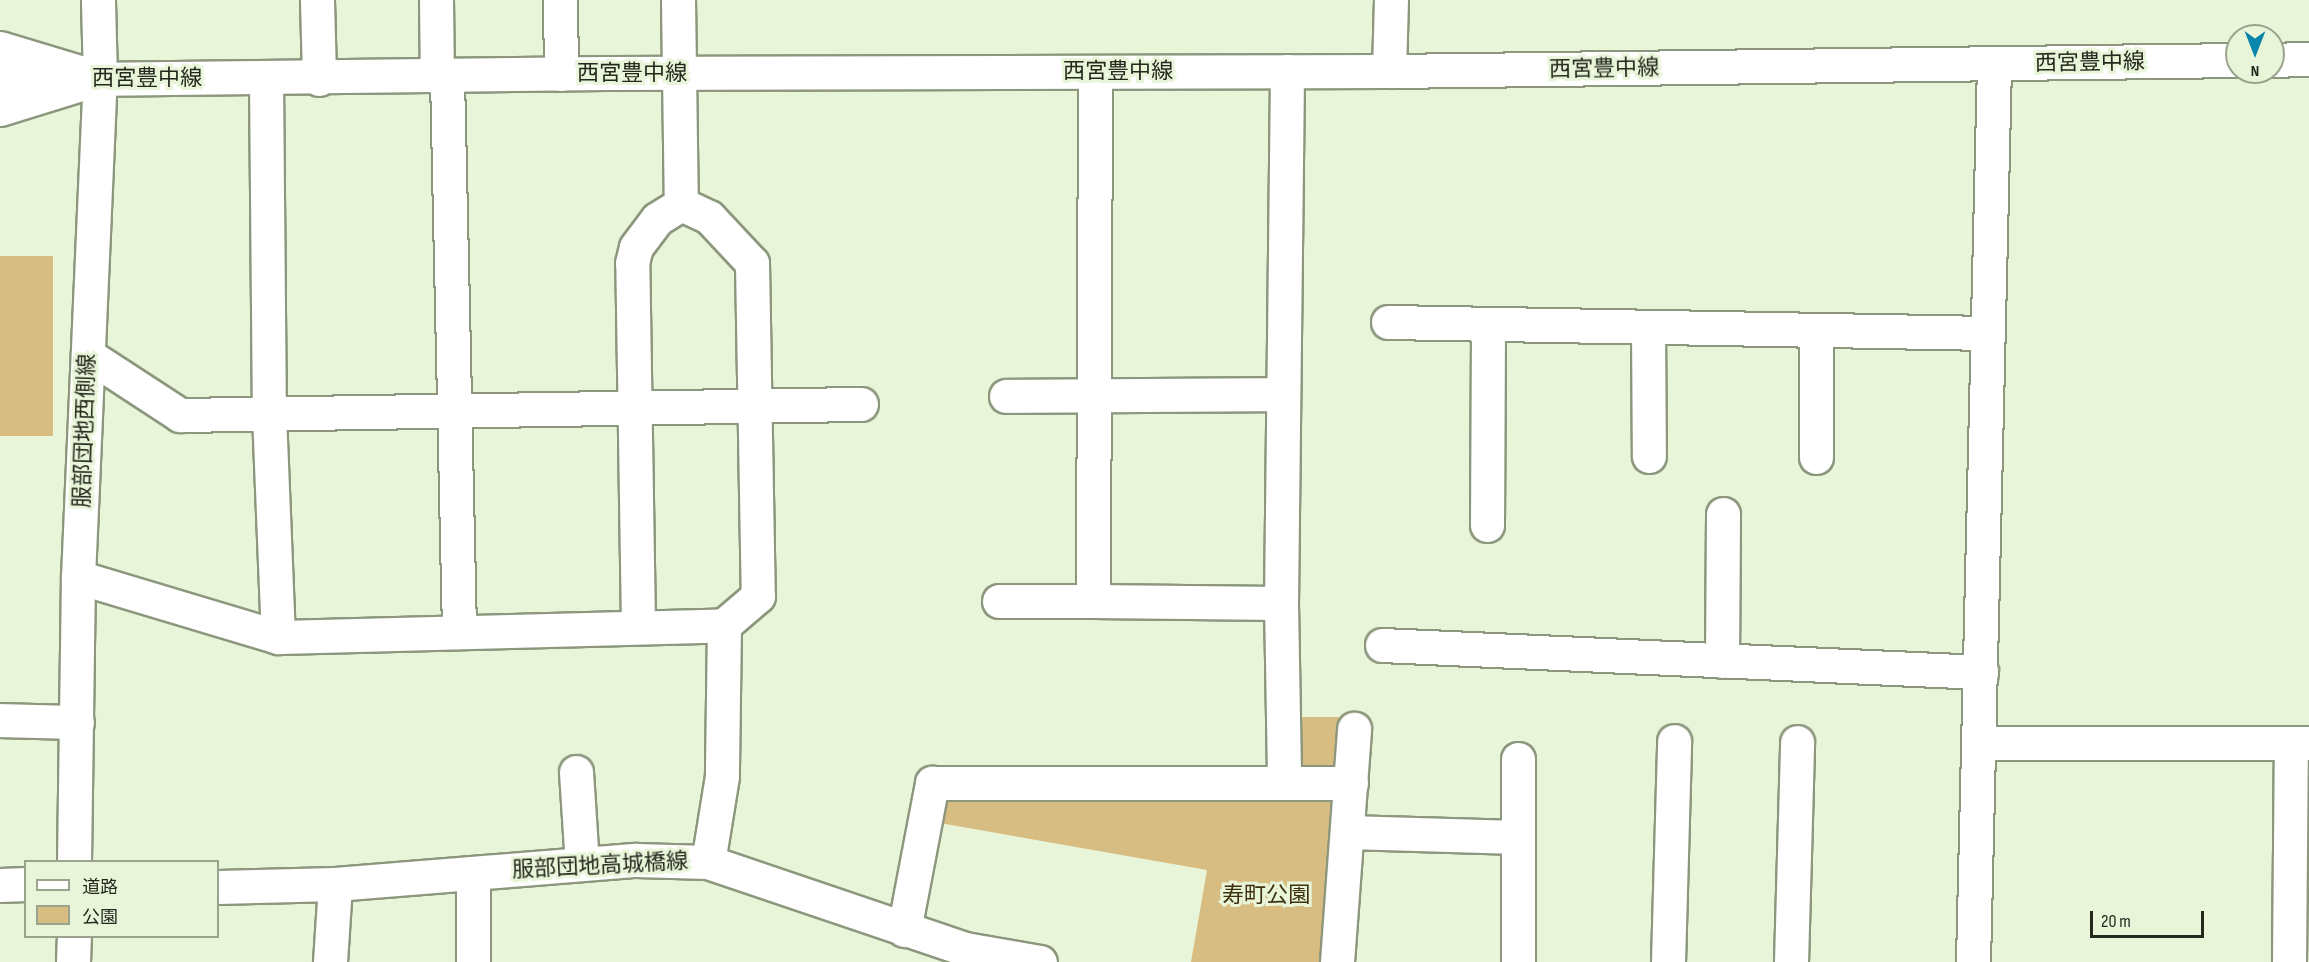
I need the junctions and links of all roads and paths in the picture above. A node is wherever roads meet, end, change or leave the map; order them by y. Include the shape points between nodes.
1 (98, 0) edge
2 (317, 0) edge
3 (436, 0) edge
4 (560, 0) edge
5 (678, 0) edge
6 (1391, 0) edge
7 (0, 48) edge
8 (2309, 59) edge
9 (2225, 60) edge
10 (2285, 60) edge
11 (1994, 64) junction
12 (1287, 71) junction
13 (1389, 71) junction
14 (1095, 72) junction
15 (561, 74) junction
16 (678, 74) junction
17 (100, 78) junction
18 (442, 78) junction
19 (266, 79) junction
20 (319, 79) junction
21 (0, 81) edge
22 (0, 109) edge
23 (681, 204) junction
24 (1388, 322) dead end
25 (1488, 324) junction
26 (1648, 327) junction
27 (1816, 330) junction
28 (1988, 333) junction
29 (88, 355) junction
30 (1095, 394) junction
31 (1283, 394) junction
32 (1006, 396) dead end
33 (861, 404) dead end
34 (754, 406) junction
35 (634, 408) junction
36 (454, 411) junction
37 (269, 414) junction
38 (1649, 456) dead end
39 (1816, 457) dead end
40 (1723, 514) dead end
41 (1487, 525) dead end
42 (78, 577) junction
43 (999, 601) dead end
44 (1093, 602) junction
45 (1281, 603) junction
46 (724, 625) junction
47 (638, 626) junction
48 (459, 631) junction
49 (278, 637) junction
50 (1382, 645) dead end
51 (1722, 661) junction
52 (1981, 672) junction
53 (0, 720) edge
54 (77, 722) junction
55 (1354, 729) dead end
56 (1674, 741) dead end
57 (1797, 742) dead end
58 (1980, 743) junction
59 (2300, 744) edge
60 (1518, 759) dead end
61 (576, 772) dead end
62 (1284, 783) junction
63 (1351, 783) junction
64 (1347, 832) junction
65 (1518, 837) junction
66 (75, 860) edge
67 (708, 862) junction
68 (582, 864) junction
69 (473, 874) junction
70 (24, 884) edge
71 (0, 885) edge
72 (335, 885) junction
73 (219, 886) edge
74 (904, 930) junction
75 (74, 938) edge
76 (963, 955) edge
77 (73, 962) edge
78 (330, 962) edge
79 (473, 962) edge
80 (1040, 962) edge
81 (1337, 962) edge
82 (1518, 962) edge
83 (1668, 962) edge
84 (1791, 962) edge
85 (1973, 962) edge
86 (2289, 962) edge

1 - 17 street, 服部団地西側線
2 - 20 street
3 - 18 street
4 - 15 street
5 - 16 street
6 - 13 street
7 - 17 street
8 - 10 street
9 - 11 street, 西宮豊中線
11 - 13 street, 西宮豊中線
11 - 28 street
12 - 13 street, 西宮豊中線
12 - 14 street, 西宮豊中線
12 - 31 street
14 - 16 street, 西宮豊中線
14 - 30 street
15 - 16 street, 西宮豊中線
15 - 18 street, 西宮豊中線
16 - 23 street
17 - 19 street, 西宮豊中線
17 - 21 street, 西宮豊中線
17 - 22 street
17 - 29 street, 服部団地西側線
18 - 20 street, 西宮豊中線
18 - 36 street
19 - 20 street, 西宮豊中線
19 - 37 street
23 - 34 street via 709,217 752,263
23 - 35 street via 664,212 633,253
24 - 25 street
25 - 26 street
25 - 41 street
26 - 27 street
26 - 38 street
27 - 28 street
27 - 39 street
28 - 52 street
29 - 37 street via 180,415
29 - 42 street, 服部団地西側線
30 - 31 street
30 - 32 street
30 - 44 street
31 - 45 street
33 - 34 street
34 - 35 street
34 - 46 street via 758,596
35 - 36 street
35 - 47 street
36 - 37 street
36 - 48 street
37 - 49 street
40 - 51 street
42 - 49 street
42 - 54 street, 服部団地西側線
43 - 44 street
44 - 45 street
45 - 62 street
46 - 47 street
46 - 67 street via 722,776
47 - 48 street
48 - 49 street
50 - 51 street
51 - 52 street
52 - 58 street
53 - 54 street
54 - 66 street, 服部団地西側線
55 - 63 street
56 - 83 street
57 - 84 street
58 - 59 street
58 - 85 street
59 - 86 street
60 - 65 street
61 - 68 street
62 - 63 street
62 - 74 street via 932,783
63 - 64 street
64 - 65 street
64 - 81 street
65 - 82 street
67 - 68 street, 服部団地高城橋線
67 - 74 street, 服部団地高城橋線 via 738,869
68 - 69 street, 服部団地高城橋線
69 - 72 street, 服部団地高城橋線
69 - 79 street
70 - 71 street
72 - 73 street, 服部団地高城橋線
72 - 78 street
74 - 76 street, 服部団地高城橋線
75 - 77 street
76 - 80 street, 服部団地高城橋線

